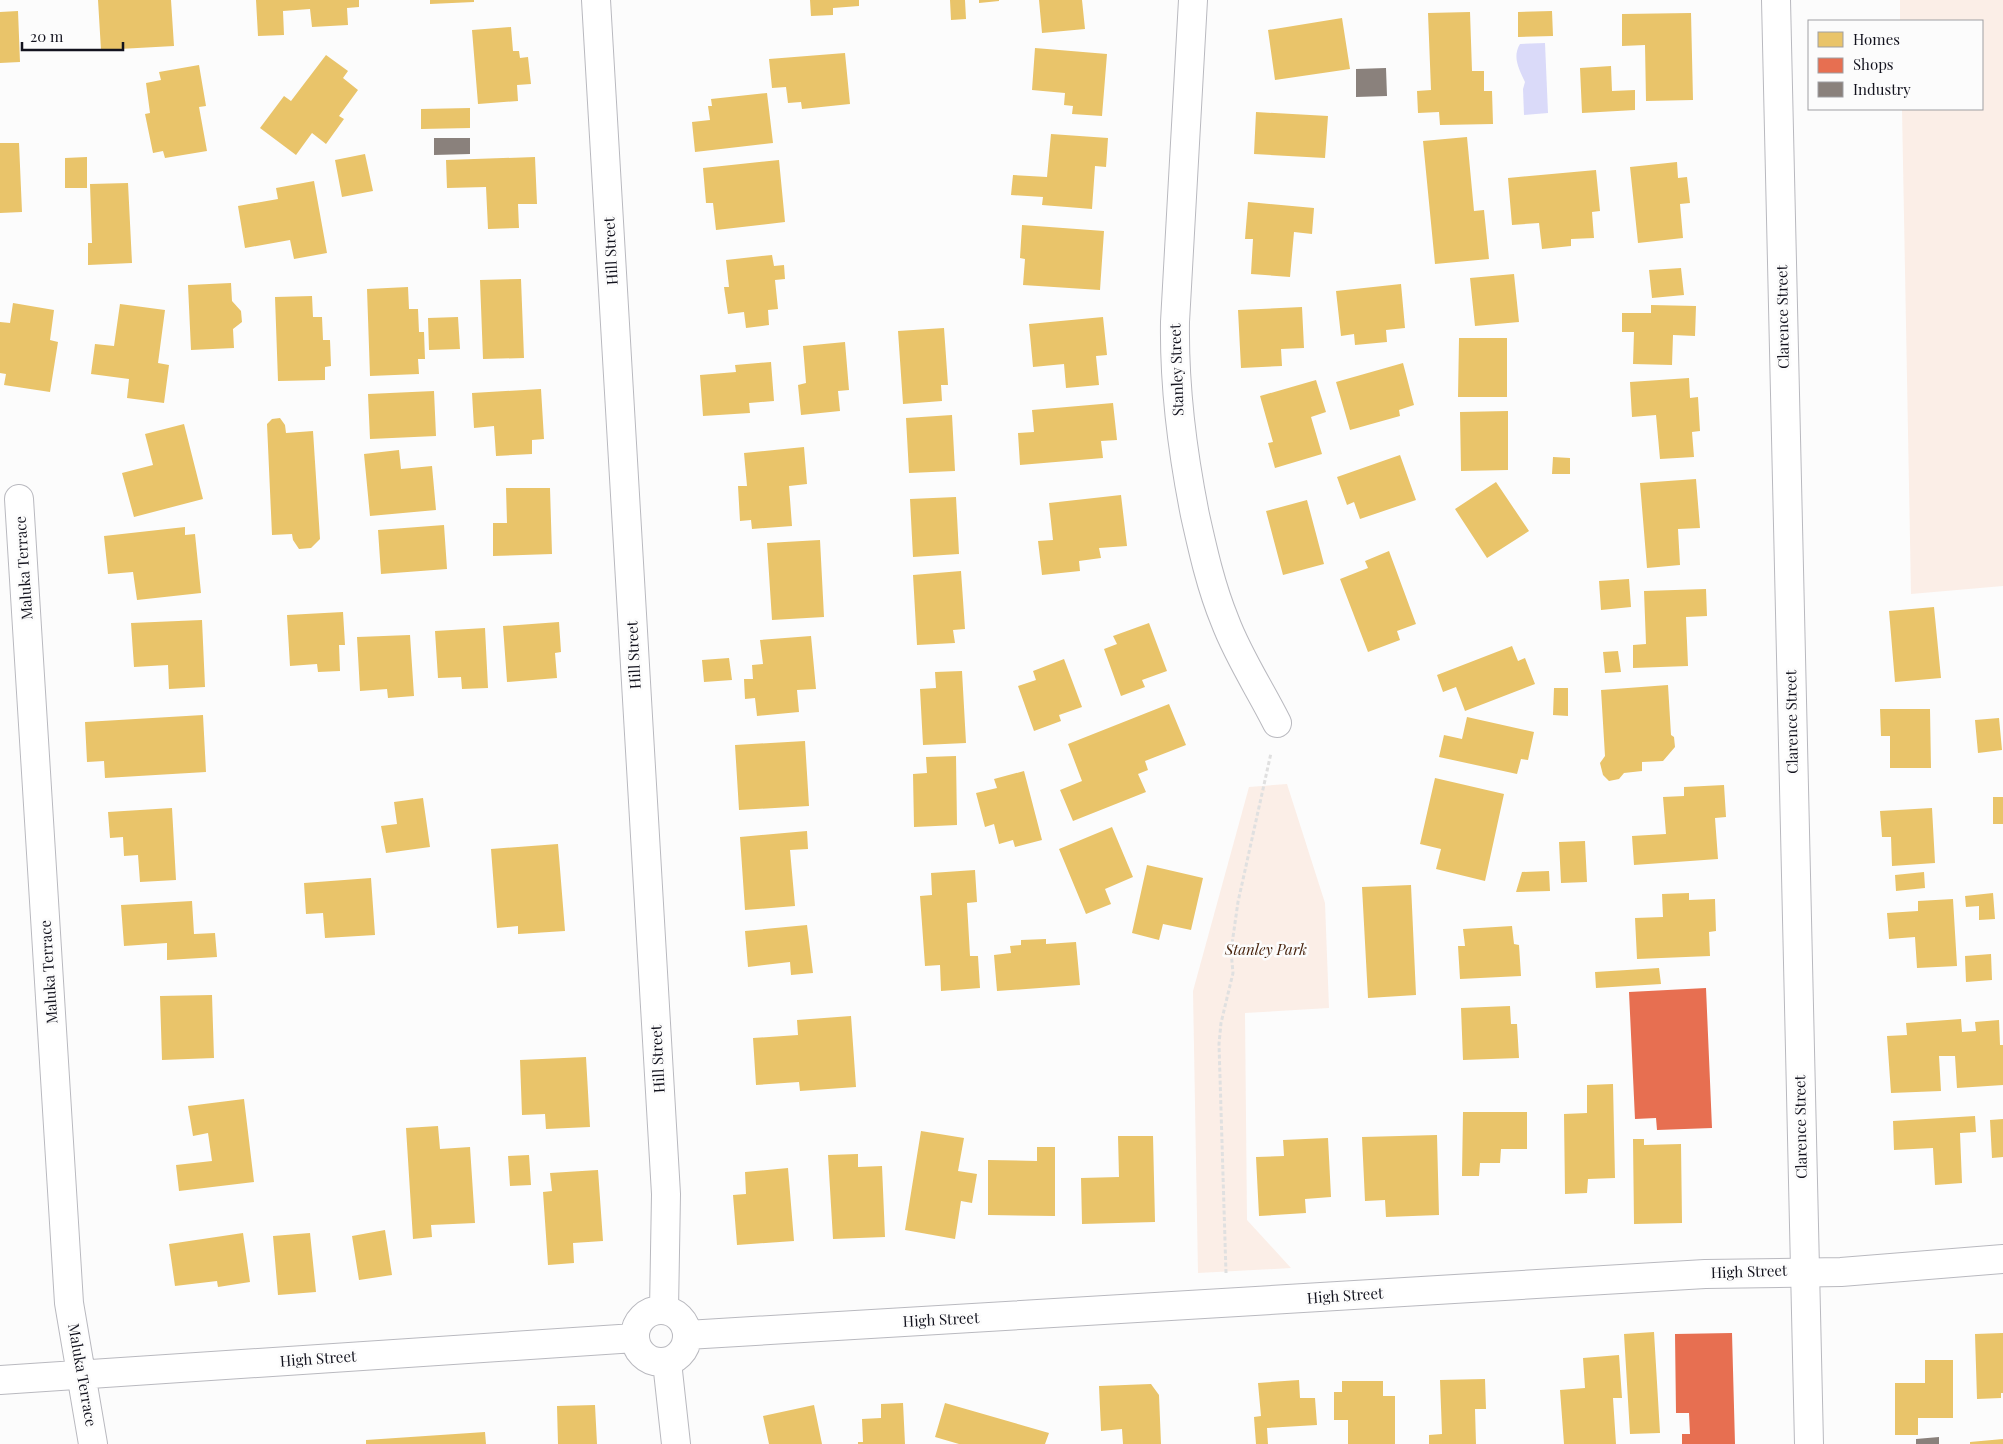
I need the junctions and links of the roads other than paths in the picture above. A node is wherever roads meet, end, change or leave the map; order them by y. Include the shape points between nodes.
1 (596, 0) edge
2 (1193, 0) edge
3 (1776, 0) edge
4 (19, 499) dead end
5 (1277, 723) road end
6 (2003, 1259) edge
7 (1805, 1271) junction
8 (664, 1310) junction
9 (687, 1335) junction
10 (635, 1338) junction
11 (667, 1362) junction
12 (81, 1374) junction
13 (0, 1380) edge
14 (93, 1444) edge
15 (676, 1444) edge
16 (1809, 1444) edge

1 - 8 street, Hill Street via 666,1194
2 - 5 street, Stanley Street via 1175,322 1178,418 1205,563 1225,622
3 - 7 street, Clarence Street
4 - 12 street, Maluka Terrace via 69,1304
6 - 7 street, High Street via 1841,1272
7 - 9 street, High Street via 1705,1274
7 - 16 street, Clarence Street
8 - 9 street via 678,1316
8 - 10 street via 643,1317 638,1323
9 - 11 street via 682,1352
10 - 11 street via 637,1347 649,1360
10 - 12 street, High Street
11 - 15 street
12 - 13 street, High Street
12 - 14 street, Maluka Terrace

